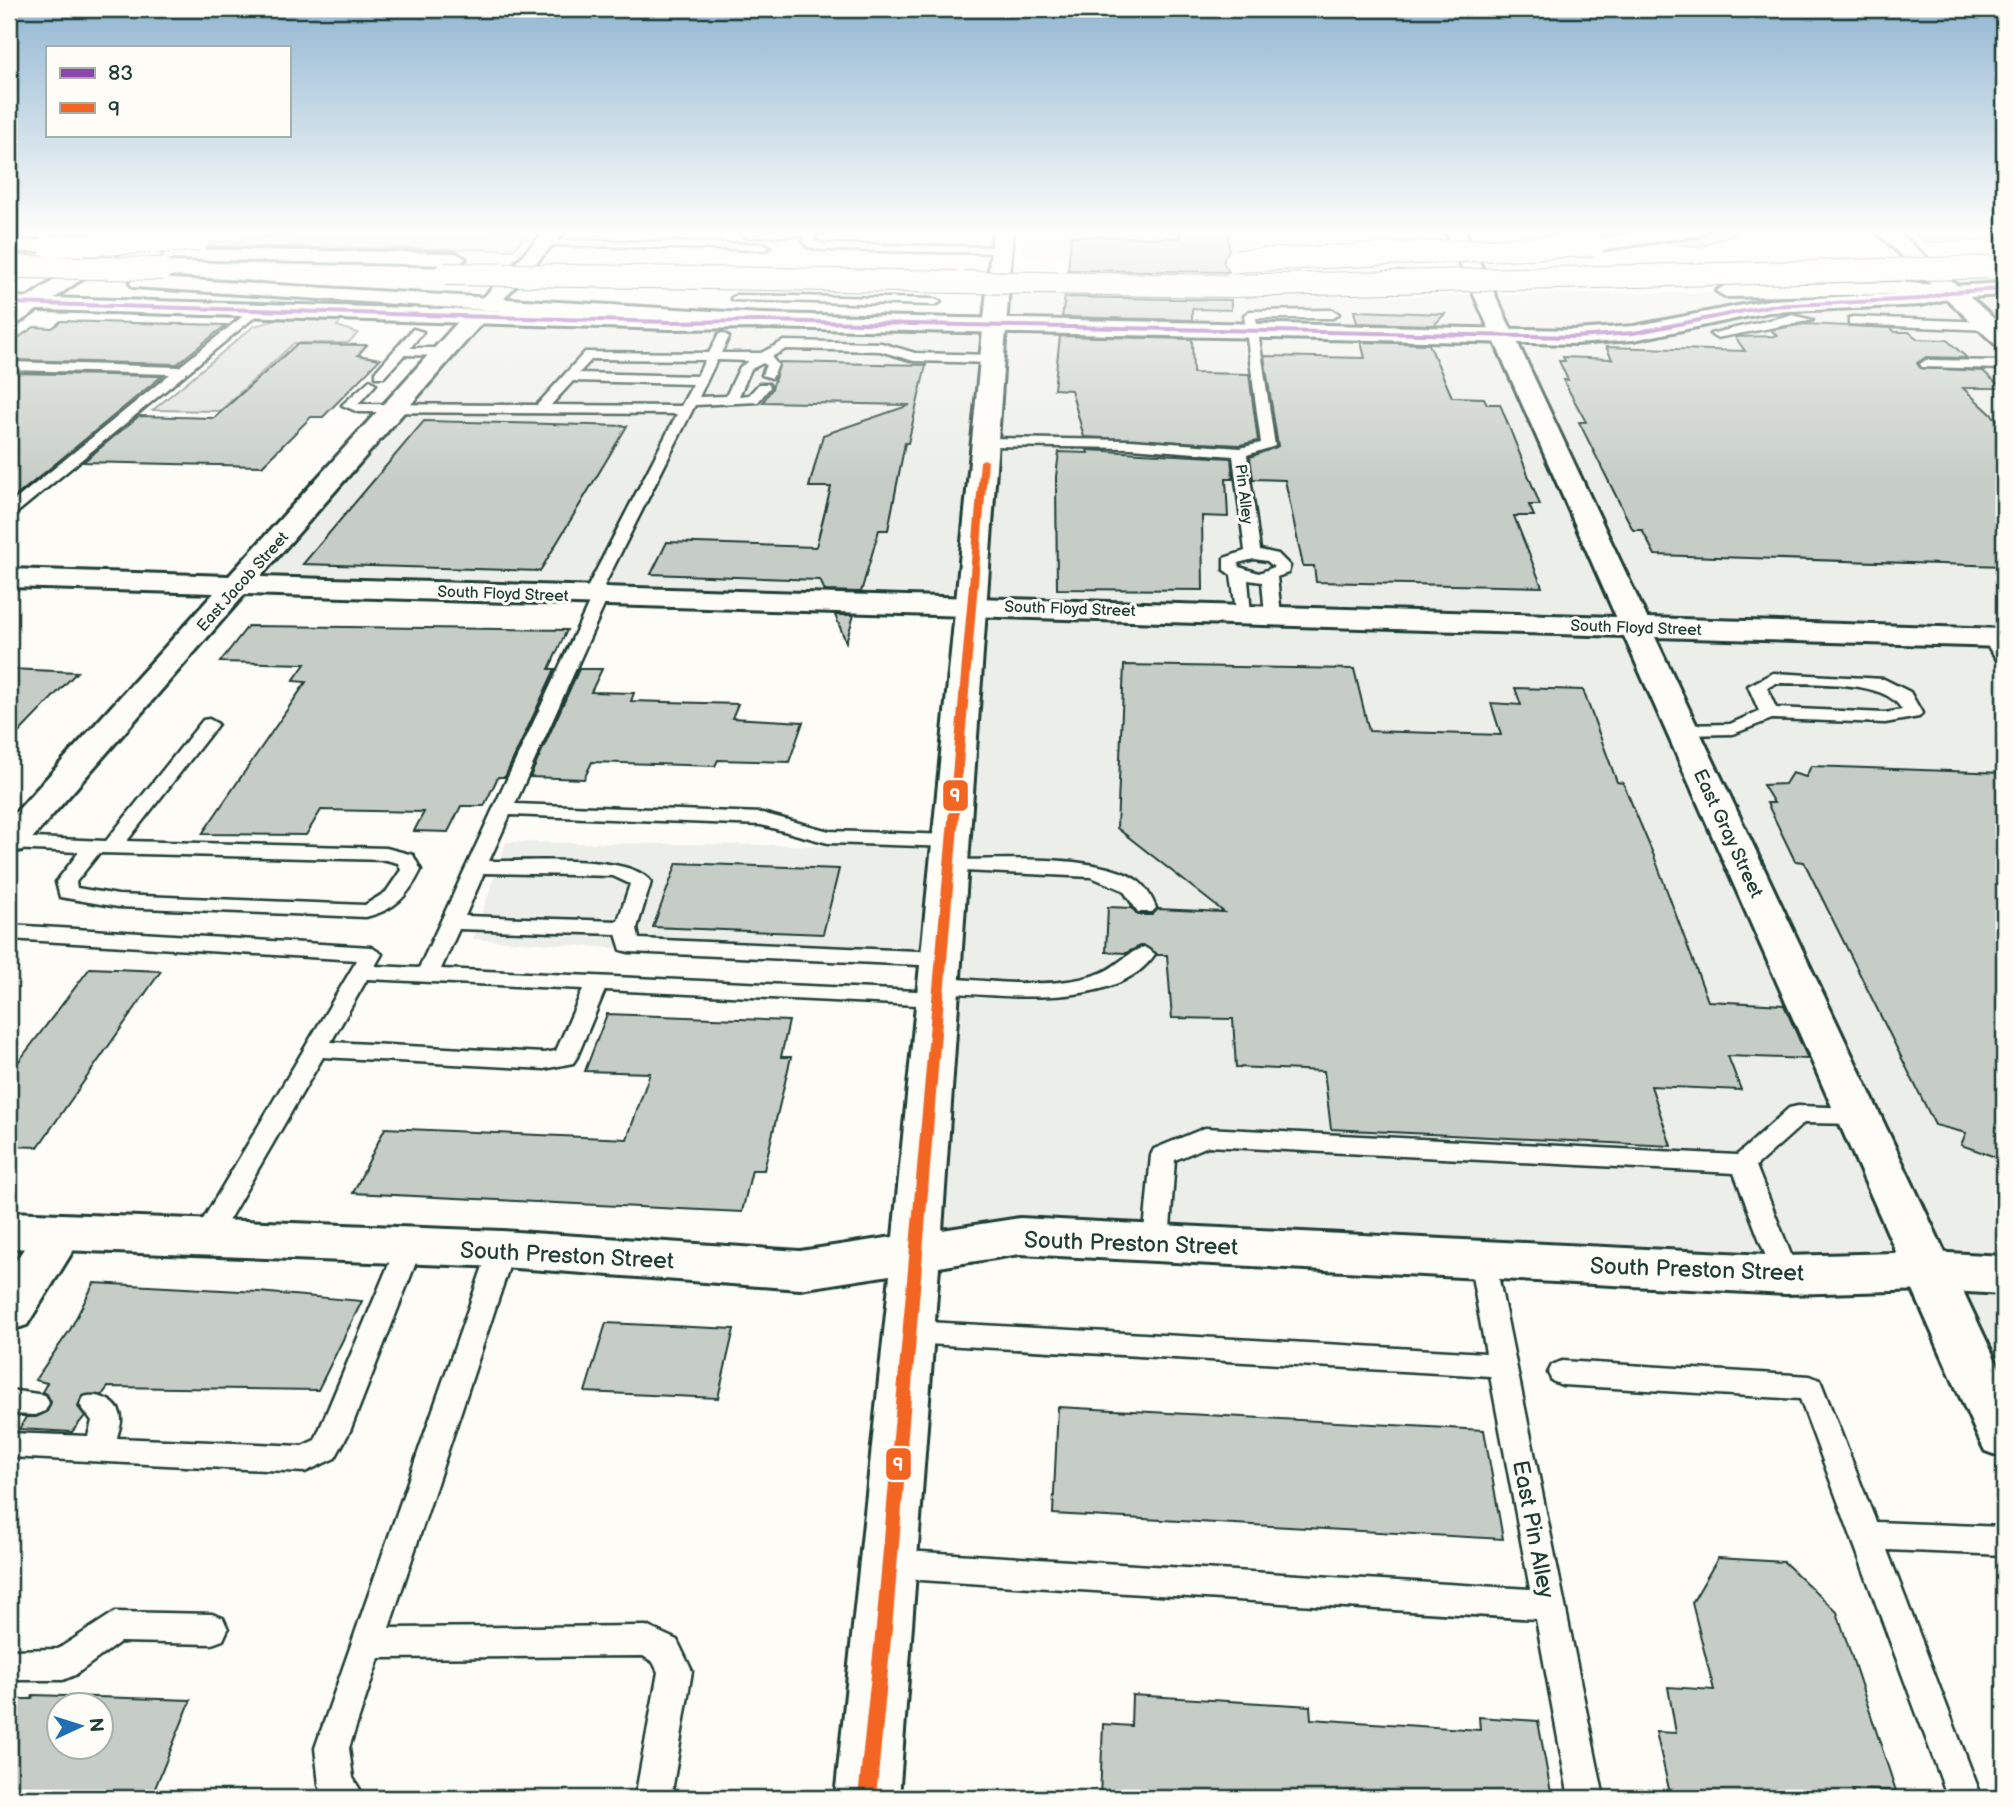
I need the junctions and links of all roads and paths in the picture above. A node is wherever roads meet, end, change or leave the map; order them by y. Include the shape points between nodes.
1 (253, 313) edge
2 (479, 313) edge
3 (530, 313) edge
4 (732, 313) edge
5 (996, 313) edge
6 (1492, 313) edge
7 (1734, 313) edge
8 (1978, 313) edge
9 (1333, 314) dead end
10 (1807, 320) dead end
11 (1853, 321) dead end
12 (1688, 323) junction
13 (1994, 325) edge
14 (995, 326) junction
15 (727, 327) junction
16 (417, 332) dead end
17 (1252, 332) junction
18 (1716, 334) junction
19 (1502, 336) junction
20 (1739, 342) dead end
21 (401, 351) junction
22 (445, 352) junction
23 (712, 357) junction
24 (765, 357) junction
25 (993, 359) junction
26 (1926, 364) dead end
27 (2004, 365) edge
28 (9, 366) edge
29 (182, 371) junction
30 (569, 377) junction
31 (700, 380) junction
32 (730, 401) junction
33 (687, 406) junction
34 (395, 408) junction
35 (541, 409) junction
36 (985, 442) junction
37 (1240, 452) junction
38 (9, 512) edge
39 (1253, 554) junction
40 (1239, 574) junction
41 (1269, 577) junction
42 (9, 578) edge
43 (239, 585) junction
44 (596, 596) junction
45 (972, 605) junction
46 (1242, 614) junction
47 (1273, 615) junction
48 (1634, 626) junction
49 (1999, 644) edge
50 (1769, 713) junction
51 (209, 724) dead end
52 (1682, 730) junction
53 (503, 809) junction
54 (9, 843) edge
55 (102, 847) junction
56 (951, 853) junction
57 (476, 867) junction
58 (1145, 908) dead end
59 (450, 922) junction
60 (626, 928) junction
61 (9, 932) edge
62 (1144, 954) dead end
63 (362, 972) junction
64 (427, 975) junction
65 (940, 981) junction
66 (597, 983) junction
67 (316, 1049) junction
68 (1859, 1116) junction
69 (1743, 1164) junction
70 (9, 1230) edge
71 (60, 1233) junction
72 (204, 1240) junction
73 (1156, 1244) junction
74 (410, 1247) junction
75 (502, 1250) junction
76 (916, 1253) junction
77 (1482, 1260) junction
78 (1930, 1271) junction
79 (1786, 1275) junction
80 (2004, 1275) edge
81 (9, 1311) edge
82 (909, 1332) junction
83 (1502, 1365) junction
84 (1562, 1373) dead end
85 (94, 1405) dead end
86 (2004, 1435) edge
87 (9, 1445) edge
88 (100, 1449) junction
89 (1866, 1535) junction
90 (2004, 1541) edge
91 (889, 1564) junction
92 (1549, 1605) junction
93 (212, 1629) dead end
94 (366, 1643) junction
95 (9, 1665) edge
96 (347, 1798) edge
97 (653, 1798) edge
98 (867, 1798) edge
99 (1587, 1798) edge
100 (1965, 1798) edge

1 - 29 lane
2 - 22 main road, East Jacob Street
3 - 15 main road
4 - 15 lane
5 - 14 main road
6 - 19 main road, East Gray Street
7 - 12 main road
8 - 13 main road
9 - 17 lane via 1252,314
10 - 18 lane
11 - 13 lane
12 - 18 lane
12 - 19 main road via 1617,336
14 - 15 main road via 762,321
14 - 17 main road
14 - 25 main road
15 - 23 lane
16 - 21 lane
17 - 19 main road
17 - 37 lane, Pin Alley via 1268,446
18 - 20 lane
19 - 48 main road, East Gray Street
21 - 22 lane
21 - 34 lane via 349,405
22 - 34 main road, East Jacob Street
23 - 24 lane
23 - 30 lane via 589,355
23 - 31 lane
24 - 25 lane via 784,345 881,347 914,357
24 - 32 lane via 746,367
24 - 32 lane via 772,366 753,399
25 - 36 main road
26 - 27 lane
28 - 29 lane
29 - 38 lane
30 - 31 lane
30 - 35 lane
31 - 33 lane
32 - 33 lane
33 - 35 lane
33 - 44 lane
34 - 35 lane
34 - 43 main road, East Jacob Street
36 - 37 lane via 1131,444
36 - 45 main road
37 - 39 lane, Pin Alley
39 - 40 lane via 1230,561
39 - 41 lane via 1272,557 1282,566
40 - 41 lane
40 - 46 lane
41 - 47 lane
42 - 43 main road, South Floyd Street
43 - 44 main road, South Floyd Street
43 - 54 main road, East Jacob Street
44 - 45 main road, South Floyd Street
44 - 53 lane
45 - 46 main road, South Floyd Street
45 - 56 main road
46 - 47 main road, South Floyd Street
47 - 48 main road, South Floyd Street
48 - 49 main road, South Floyd Street
48 - 52 main road, East Gray Street
50 - 50 lane via 1757,686 1773,678 1878,683 1899,692 1913,708 1913,713 1885,718
50 - 52 lane via 1733,729
51 - 55 lane
52 - 68 main road, East Gray Street
53 - 56 lane via 762,819 828,836
53 - 57 lane
54 - 55 lane
55 - 55 lane via 386,853 406,859 411,870 387,906 366,911 86,899 67,893 66,882
56 - 58 lane via 1101,873 1126,882 1141,895
56 - 65 main road
57 - 59 lane
57 - 60 lane via 631,874 641,882
59 - 60 lane
59 - 64 lane
60 - 65 lane via 629,945
61 - 63 lane via 371,954
62 - 65 lane via 1133,969 1093,985
63 - 64 lane
63 - 67 lane
64 - 66 lane
65 - 66 lane
65 - 76 main road
66 - 67 lane via 565,1057 544,1061
67 - 72 lane
68 - 69 lane via 1798,1114
68 - 78 main road, East Gray Street
69 - 73 lane via 1205,1137 1163,1155
69 - 79 lane
70 - 71 main road, South Preston Street
71 - 72 main road, South Preston Street
71 - 81 main road
72 - 74 main road, South Preston Street
73 - 76 main road, South Preston Street via 1020,1236
73 - 77 main road, South Preston Street
74 - 75 main road, South Preston Street
74 - 88 lane via 325,1449 305,1459
75 - 76 main road, South Preston Street via 800,1270
75 - 94 lane
76 - 82 main road
77 - 79 main road, South Preston Street
77 - 83 lane, East Pin Alley
78 - 79 main road, South Preston Street
78 - 80 main road, South Preston Street
78 - 86 main road, East Gray Street
82 - 83 lane
82 - 91 main road
83 - 92 lane, East Pin Alley
84 - 89 lane via 1810,1388
85 - 88 lane via 107,1418
87 - 88 lane
89 - 90 lane
89 - 100 lane
91 - 92 lane
91 - 98 main road
92 - 99 lane, East Pin Alley
93 - 95 lane via 115,1627 64,1664
94 - 96 lane via 331,1748 336,1785
94 - 97 lane via 646,1641 665,1651 675,1671

